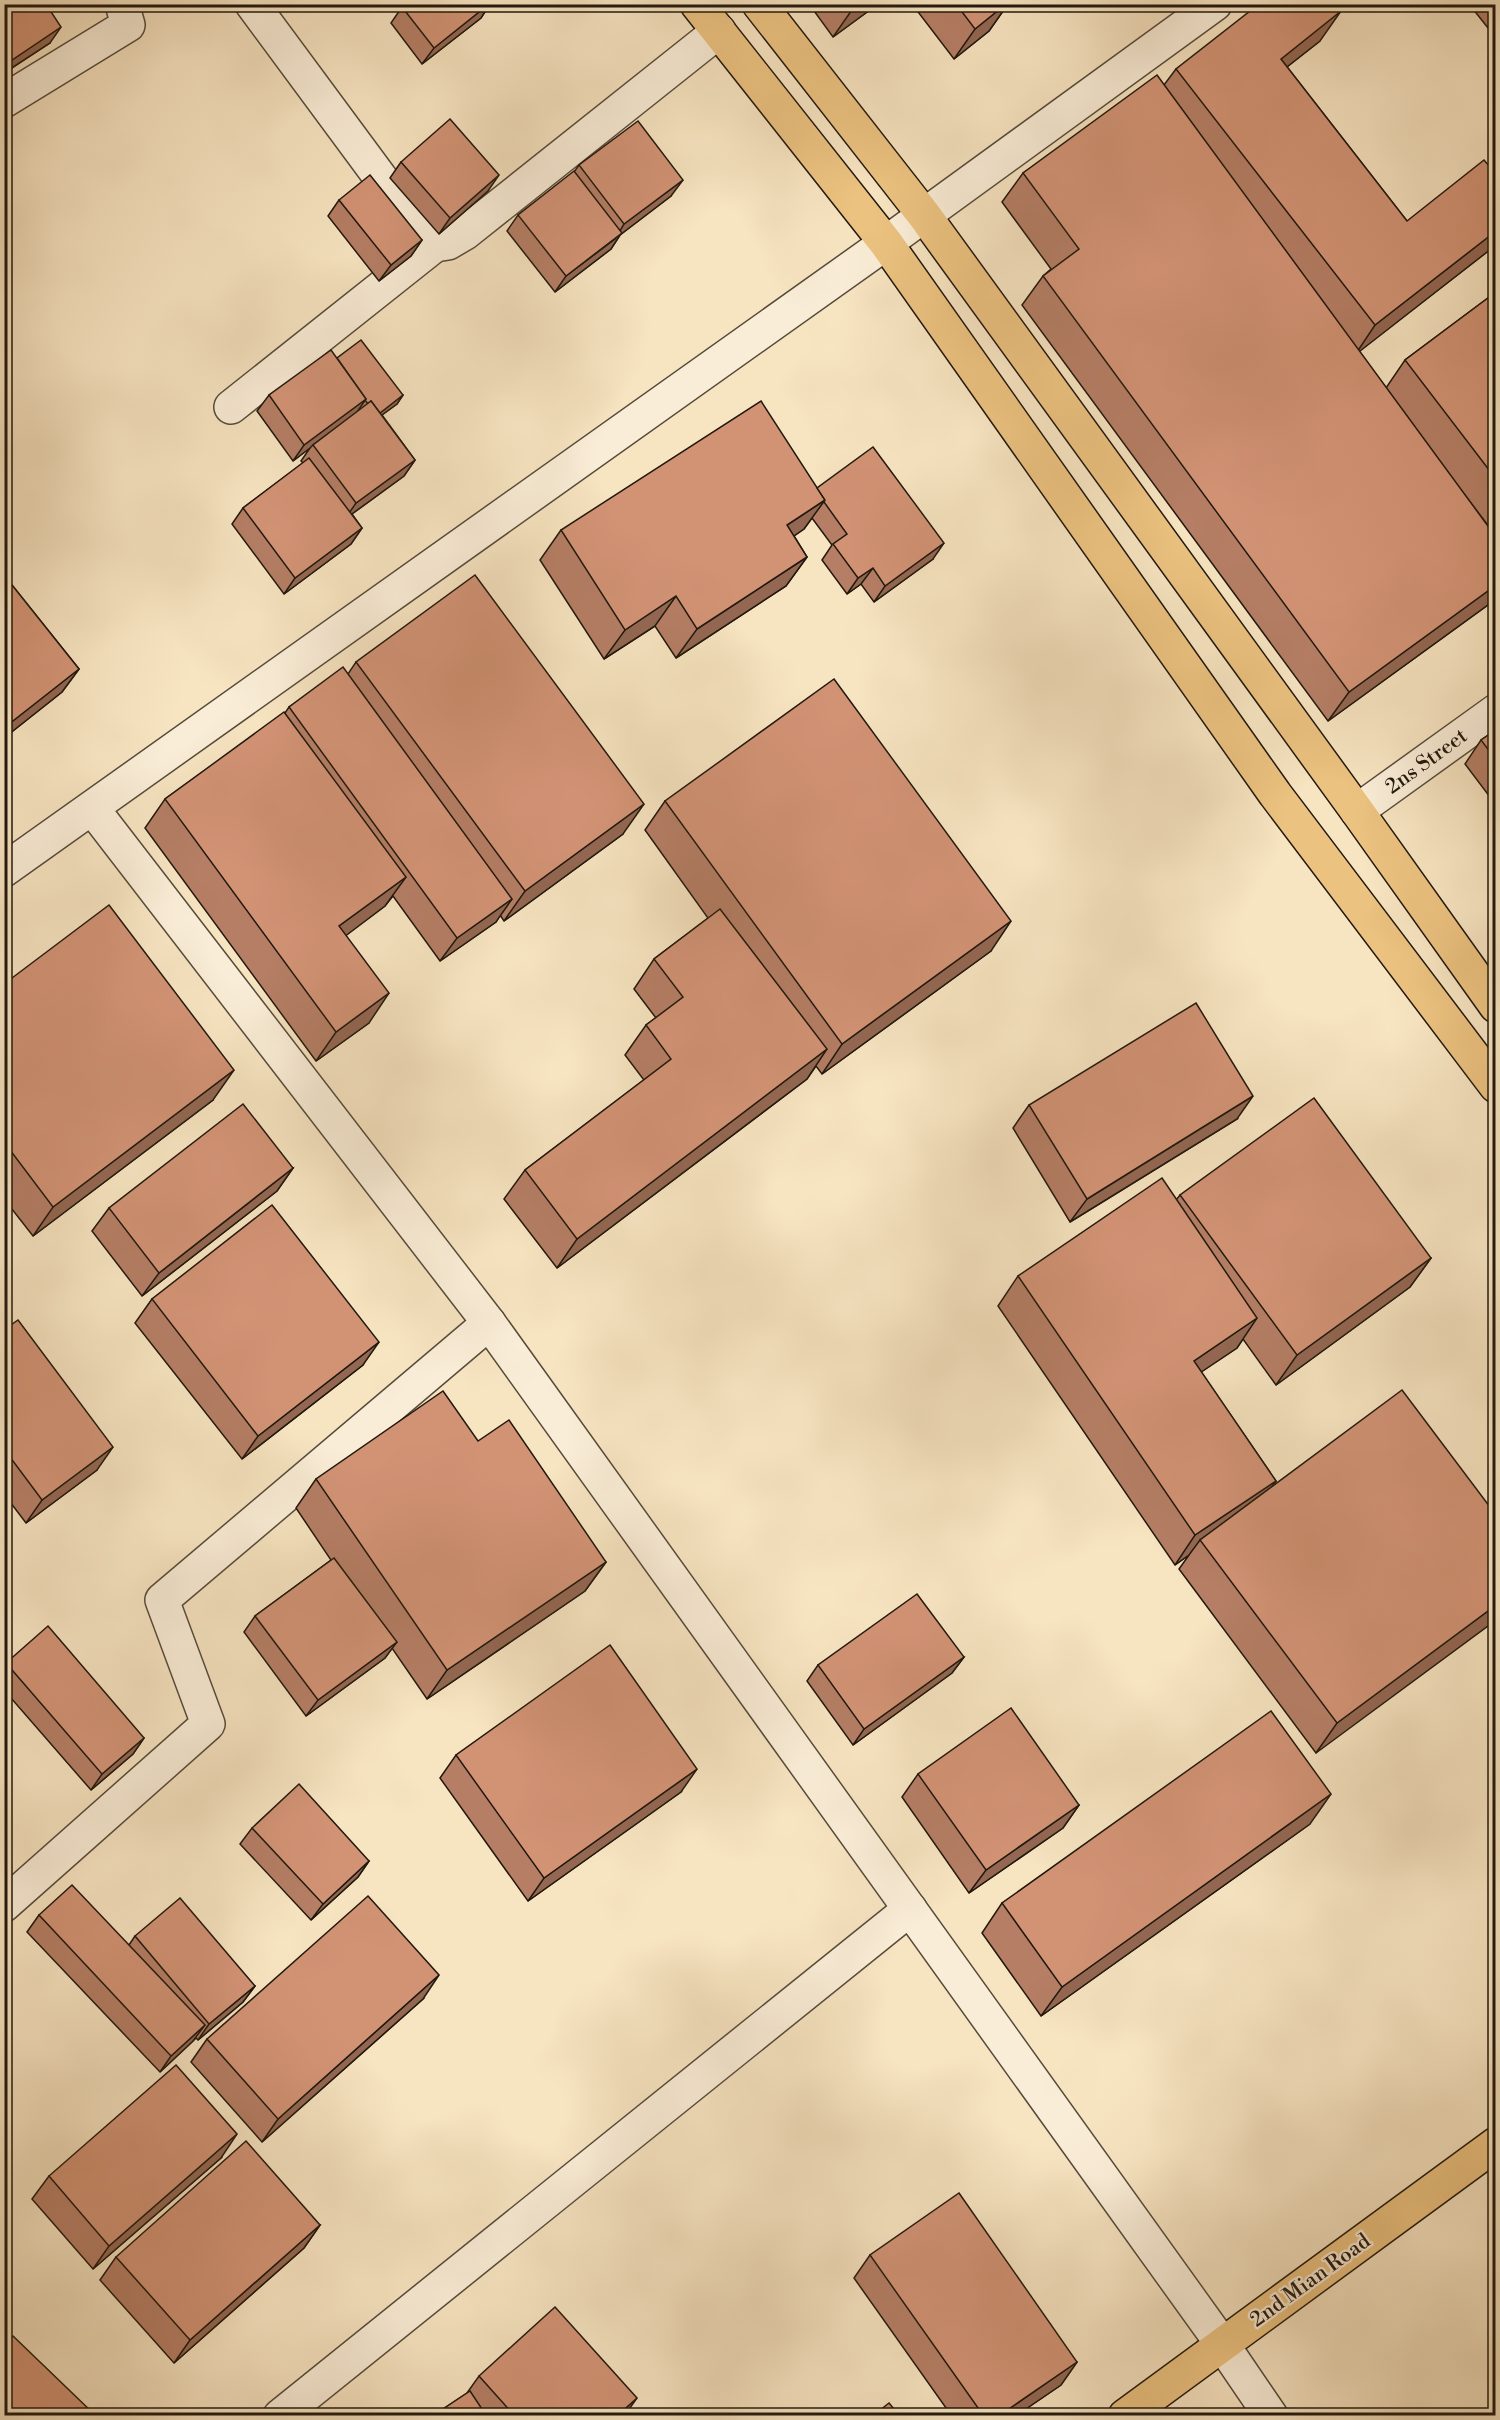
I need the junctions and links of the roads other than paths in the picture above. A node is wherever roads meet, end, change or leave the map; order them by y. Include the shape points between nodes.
1 (122, 4) edge
2 (252, 4) edge
3 (696, 4) edge
4 (759, 4) edge
5 (1215, 4) edge
6 (719, 31) junction
7 (4, 101) edge
8 (924, 215) junction
9 (886, 243) junction
10 (435, 245) junction
11 (231, 407) dead end
12 (1496, 711) edge
13 (92, 808) junction
14 (1357, 811) junction
15 (4, 870) edge
16 (1496, 1006) edge
17 (1496, 1086) edge
18 (489, 1323) junction
19 (4, 1905) edge
20 (910, 1909) junction
21 (1496, 2144) edge
22 (1222, 2344) junction
23 (280, 2415) edge
24 (1125, 2415) edge
25 (1271, 2415) edge

1 - 7 street via 128,25
2 - 10 street via 425,238
3 - 6 main road
4 - 8 main road
5 - 8 street
6 - 9 main road
6 - 10 street via 465,233
8 - 9 street
8 - 14 main road
9 - 13 street
9 - 17 main road via 1275,794
10 - 11 street
12 - 14 street, 2ns Street
13 - 15 street
13 - 18 street
14 - 16 main road
18 - 19 street via 162,1600 208,1724
18 - 20 street
20 - 22 street
20 - 23 street
21 - 22 main road, 2nd Mian Road
22 - 24 main road, 2nd Mian Road
22 - 25 street

